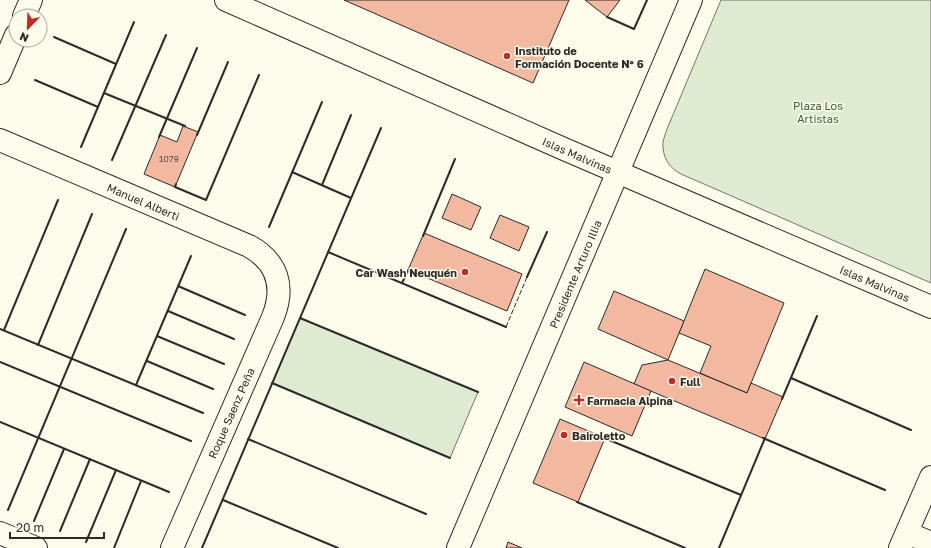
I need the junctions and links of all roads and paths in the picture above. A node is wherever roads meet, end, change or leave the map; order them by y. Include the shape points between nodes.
1 (226, 0) edge
2 (691, 0) edge
3 (11, 48) edge
4 (0, 73) edge
5 (0, 140) edge
6 (618, 172) junction
7 (276, 276) joint
8 (931, 307) edge
9 (931, 476) edge
10 (0, 533) edge
11 (903, 541) edge
12 (931, 543) edge
13 (30, 546) edge
14 (172, 548) edge
15 (458, 548) edge

1 - 6 main road, Islas Malvinas
2 - 6 main road, Presidente Arturo Illia
3 - 4 main road
5 - 7 main road, Manuel Alberti via 249,246 267,259
6 - 8 main road, Islas Malvinas
6 - 15 main road, Presidente Arturo Illia
7 - 14 main road, Roque Saenz Peña via 279,297 274,317
9 - 11 main road
10 - 13 main road
11 - 12 main road

